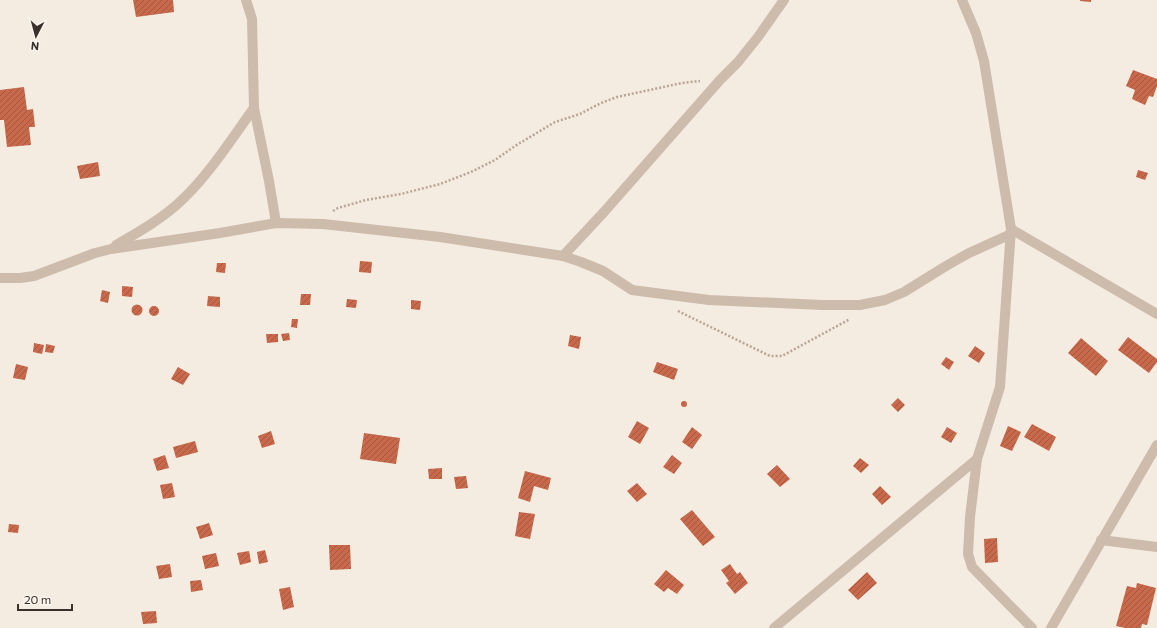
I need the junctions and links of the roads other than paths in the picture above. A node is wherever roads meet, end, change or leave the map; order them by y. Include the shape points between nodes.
1 (246, 0) edge
2 (784, 0) edge
3 (962, 0) edge
4 (254, 108) junction
5 (276, 223) junction
6 (1011, 231) junction
7 (111, 248) junction
8 (563, 256) junction
9 (0, 278) edge
10 (1157, 314) edge
11 (1157, 445) edge
12 (976, 459) junction
13 (1101, 540) junction
14 (1157, 547) edge
15 (774, 628) edge
16 (1032, 628) edge
17 (1051, 628) edge

1 - 4 street via 252,19
2 - 8 street via 738,62
3 - 6 street via 984,61
4 - 5 street
4 - 7 street via 184,199 152,224
5 - 7 street
5 - 8 street via 323,224 440,237
6 - 8 street via 904,292 885,300 860,305 709,300 632,290 603,271
6 - 10 street
6 - 12 street via 1000,387
7 - 9 street via 34,276
11 - 13 street
12 - 15 street
12 - 16 street via 969,524 968,554 972,567
13 - 14 street
13 - 17 street

